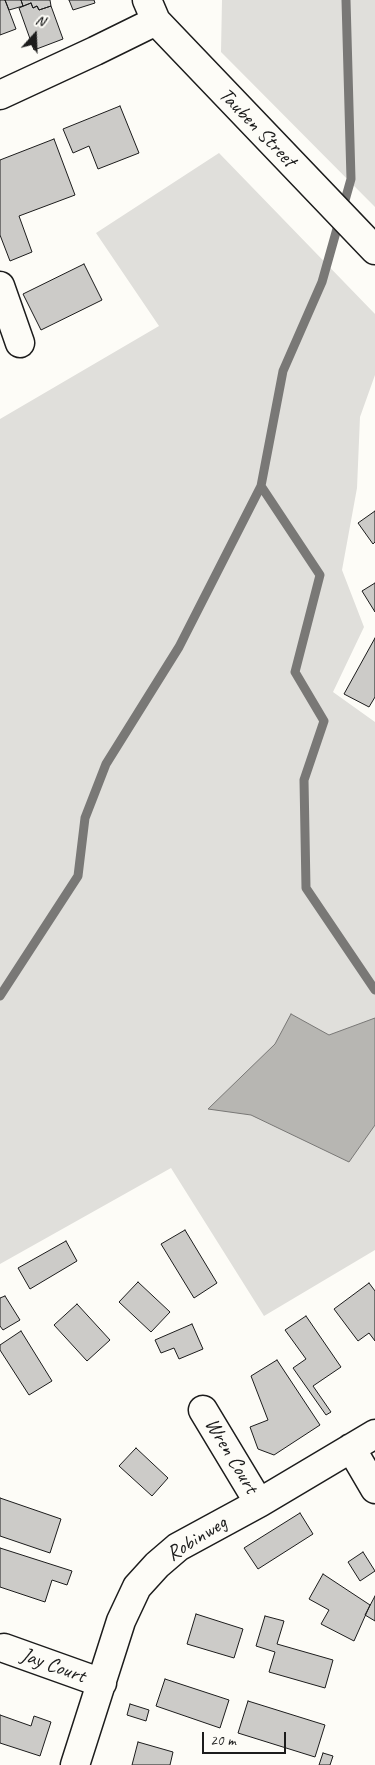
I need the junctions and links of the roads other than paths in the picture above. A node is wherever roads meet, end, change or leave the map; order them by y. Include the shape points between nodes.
1 (151, 11) edge
2 (0, 95) edge
3 (375, 250) edge
4 (0, 286) edge
5 (20, 343) dead end
6 (203, 1410) dead end
7 (375, 1434) edge
8 (351, 1448) junction
9 (375, 1489) edge
10 (259, 1503) junction
11 (4, 1648) dead end
12 (102, 1683) junction
13 (75, 1765) edge

1 - 2 street via 95,51
1 - 3 street, Tauben Street
4 - 5 street
6 - 10 street, Wren Court
7 - 8 street, Robinweg
8 - 9 street
8 - 10 street, Robinweg
10 - 12 street, Robinweg via 178,1547 137,1587 121,1621
11 - 12 street, Jay Court
12 - 13 street, Robinweg

